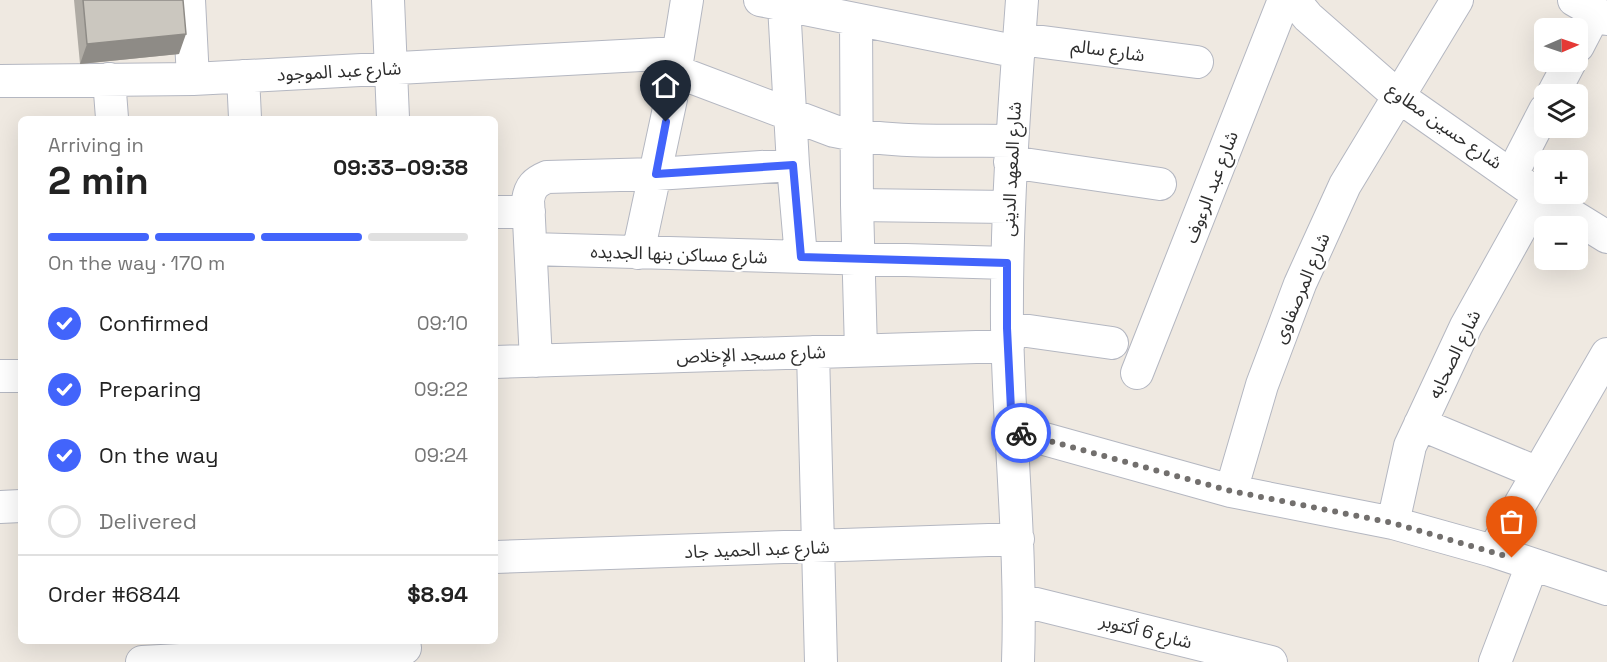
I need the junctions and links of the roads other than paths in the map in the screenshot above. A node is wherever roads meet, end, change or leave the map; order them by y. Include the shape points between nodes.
1 (189, 0) edge
2 (388, 0) edge
3 (687, 0) edge
4 (1022, 0) edge
5 (1284, 0) edge
6 (1294, 0) edge
7 (1457, 0) edge
8 (772, 2) edge
9 (856, 20) junction
10 (1019, 45) junction
11 (677, 62) junction
12 (1197, 62) dead end
13 (391, 69) junction
14 (243, 76) junction
15 (109, 79) junction
16 (193, 79) junction
17 (0, 81) edge
18 (1398, 96) junction
19 (790, 113) junction
20 (112, 116) edge
21 (245, 116) edge
22 (393, 116) edge
23 (1534, 131) edge
24 (857, 136) junction
25 (1011, 152) junction
26 (793, 165) junction
27 (656, 174) junction
28 (1512, 174) junction
29 (1160, 184) dead end
30 (1534, 191) edge
31 (1534, 204) edge
32 (1554, 204) edge
33 (857, 205) junction
34 (1008, 207) junction
35 (498, 212) edge
36 (529, 212) junction
37 (1607, 237) edge
38 (531, 249) junction
39 (638, 253) junction
40 (801, 257) junction
41 (858, 259) junction
42 (1007, 263) junction
43 (1008, 337) junction
44 (1112, 343) dead end
45 (861, 350) junction
46 (813, 352) junction
47 (1607, 354) edge
48 (536, 361) junction
49 (498, 362) edge
50 (1137, 373) dead end
51 (0, 376) edge
52 (18, 376) edge
53 (1420, 424) junction
54 (1012, 430) junction
55 (1538, 473) junction
56 (1231, 491) junction
57 (18, 506) edge
58 (0, 507) edge
59 (1393, 523) junction
60 (1018, 539) junction
61 (820, 548) junction
62 (1493, 551) junction
63 (498, 557) edge
64 (1532, 565) junction
65 (1607, 589) edge
66 (1020, 600) junction
67 (154, 644) edge
68 (405, 650) edge
69 (245, 659) edge
70 (142, 662) edge
71 (156, 662) edge
72 (821, 662) edge
73 (1018, 662) edge
74 (1271, 662) edge
75 (1495, 662) edge

1 - 16 street
2 - 13 street
3 - 11 street
4 - 10 street, شارع المعهد الدينى
5 - 50 street, شارع عبد الرءوف
6 - 18 street, شارع حسين مطاوع
7 - 18 street, شارع المرصفاوى
8 - 9 street, شارع سالم
8 - 19 street
9 - 10 street, شارع سالم
9 - 24 street
10 - 12 street, شارع سالم
10 - 25 street, شارع المعهد الدينى
11 - 13 street, شارع عبد الموجود
11 - 19 street
11 - 27 street
13 - 14 street, شارع عبد الموجود
13 - 22 street
14 - 16 street, شارع عبد الموجود
14 - 21 street
15 - 16 street, شارع عبد الموجود
15 - 17 street, شارع عبد الموجود
15 - 20 street
18 - 28 street, شارع حسين مطاوع
18 - 56 street, شارع المرصفاوى via 1345,185 1300,284 1262,385
19 - 24 street
19 - 26 street
23 - 28 street
24 - 25 street
24 - 33 street
25 - 29 street
25 - 34 street, شارع المعهد الدينى
26 - 27 street
26 - 40 street
27 - 36 street via 547,177 530,190
27 - 39 street
28 - 30 street, شارع حسين مطاوع
31 - 53 street, شارع الصحابه via 1466,326
32 - 37 street, شارع حسين مطاوع
33 - 34 street
33 - 41 street
34 - 42 street, شارع المعهد الدينى
35 - 36 street
36 - 38 street
38 - 39 street, شارع مساكن بنها الجديده
38 - 48 street
39 - 40 street, شارع مساكن بنها الجديده
40 - 41 street, شارع مساكن بنها الجديده
41 - 42 street, شارع مساكن بنها الجديده
41 - 45 street
42 - 43 street, شارع المعهد الدينى
43 - 44 street, شارع مسجد الإخلاص
43 - 45 street, شارع مسجد الإخلاص
43 - 54 street, شارع المعهد الدينى
45 - 46 street, شارع مسجد الإخلاص
46 - 48 street, شارع مسجد الإخلاص
46 - 61 street
47 - 55 street
48 - 49 street, شارع مسجد الإخلاص
51 - 52 street
53 - 55 street
53 - 59 street, شارع الصحابه via 1410,446
54 - 56 street
54 - 60 street, شارع المعهد الدينى
55 - 62 street
56 - 59 street
57 - 58 street
59 - 62 street
60 - 61 street, شارع عبد الحميد جاد
60 - 66 street, شارع المعهد الدينى
61 - 63 street, شارع عبد الحميد جاد
61 - 72 street
62 - 64 street
64 - 65 street
64 - 75 street
66 - 73 street, شارع المعهد الدينى
66 - 74 street, شارع 6 أكتوبر
67 - 71 street
68 - 69 street
69 - 71 street
70 - 71 street

